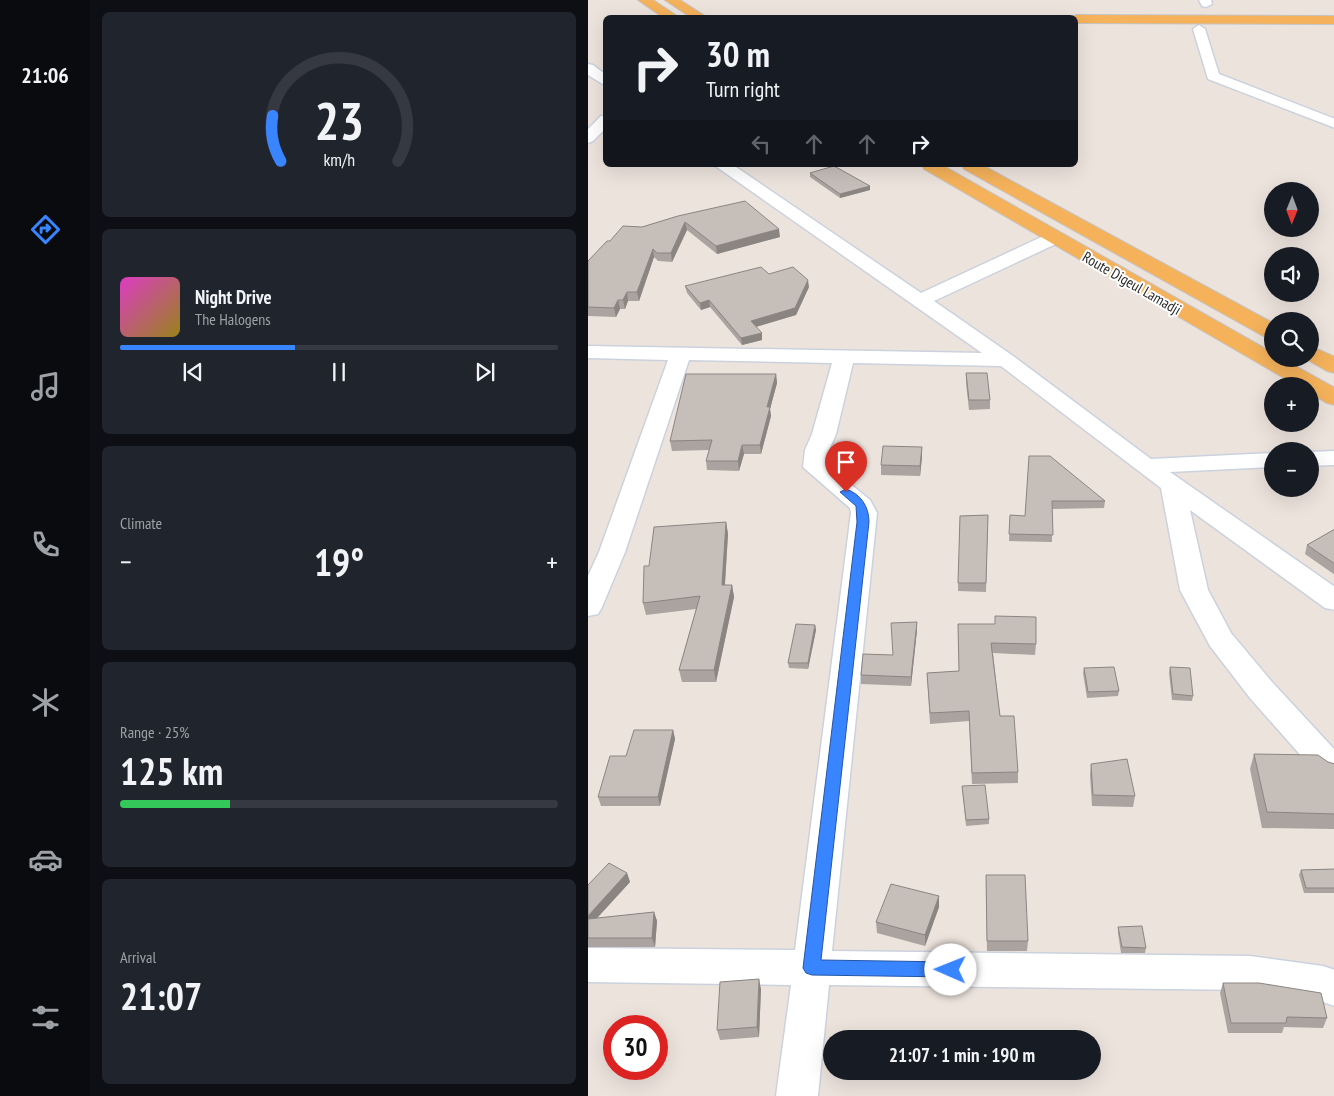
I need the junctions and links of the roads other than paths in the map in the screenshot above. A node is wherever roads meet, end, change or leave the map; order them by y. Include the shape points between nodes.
1 (644, 0) edge
2 (671, 0) edge
3 (669, 15) edge
4 (697, 15) edge
5 (1078, 19) edge
6 (1334, 20) edge
7 (1199, 29) dead end
8 (603, 122) edge
9 (1334, 124) edge
10 (588, 138) edge
11 (725, 167) edge
12 (933, 167) edge
13 (974, 167) edge
14 (1054, 238) junction
15 (921, 300) junction
16 (1264, 327) edge
17 (588, 352) edge
18 (681, 354) junction
19 (844, 357) junction
20 (1319, 357) edge
21 (1006, 360) junction
22 (1334, 366) edge
23 (1334, 398) edge
24 (1334, 458) edge
25 (1319, 459) edge
26 (1264, 460) edge
27 (1146, 466) junction
28 (1173, 486) junction
29 (1334, 601) edge
30 (588, 607) edge
31 (1334, 768) edge
32 (588, 965) edge
33 (812, 968) junction
34 (1334, 988) edge
35 (797, 1096) edge

1 - 3 main road
2 - 4 main road
5 - 6 main road
7 - 9 street via 1213,76
8 - 10 street
11 - 15 street
12 - 14 main road, Route Digeul Lamadji
13 - 16 main road, Route Digeul Lamadji
14 - 15 street
14 - 23 main road, Route Digeul Lamadji
15 - 21 street
17 - 18 street
18 - 19 street
18 - 30 street via 612,552
19 - 21 street
19 - 33 street via 815,467 861,504 864,513
20 - 22 main road
21 - 27 street
24 - 25 street
26 - 27 street
27 - 28 street
28 - 29 street
28 - 31 street via 1194,590 1220,639 1261,690
32 - 33 street
33 - 34 street via 1250,973
33 - 35 street

